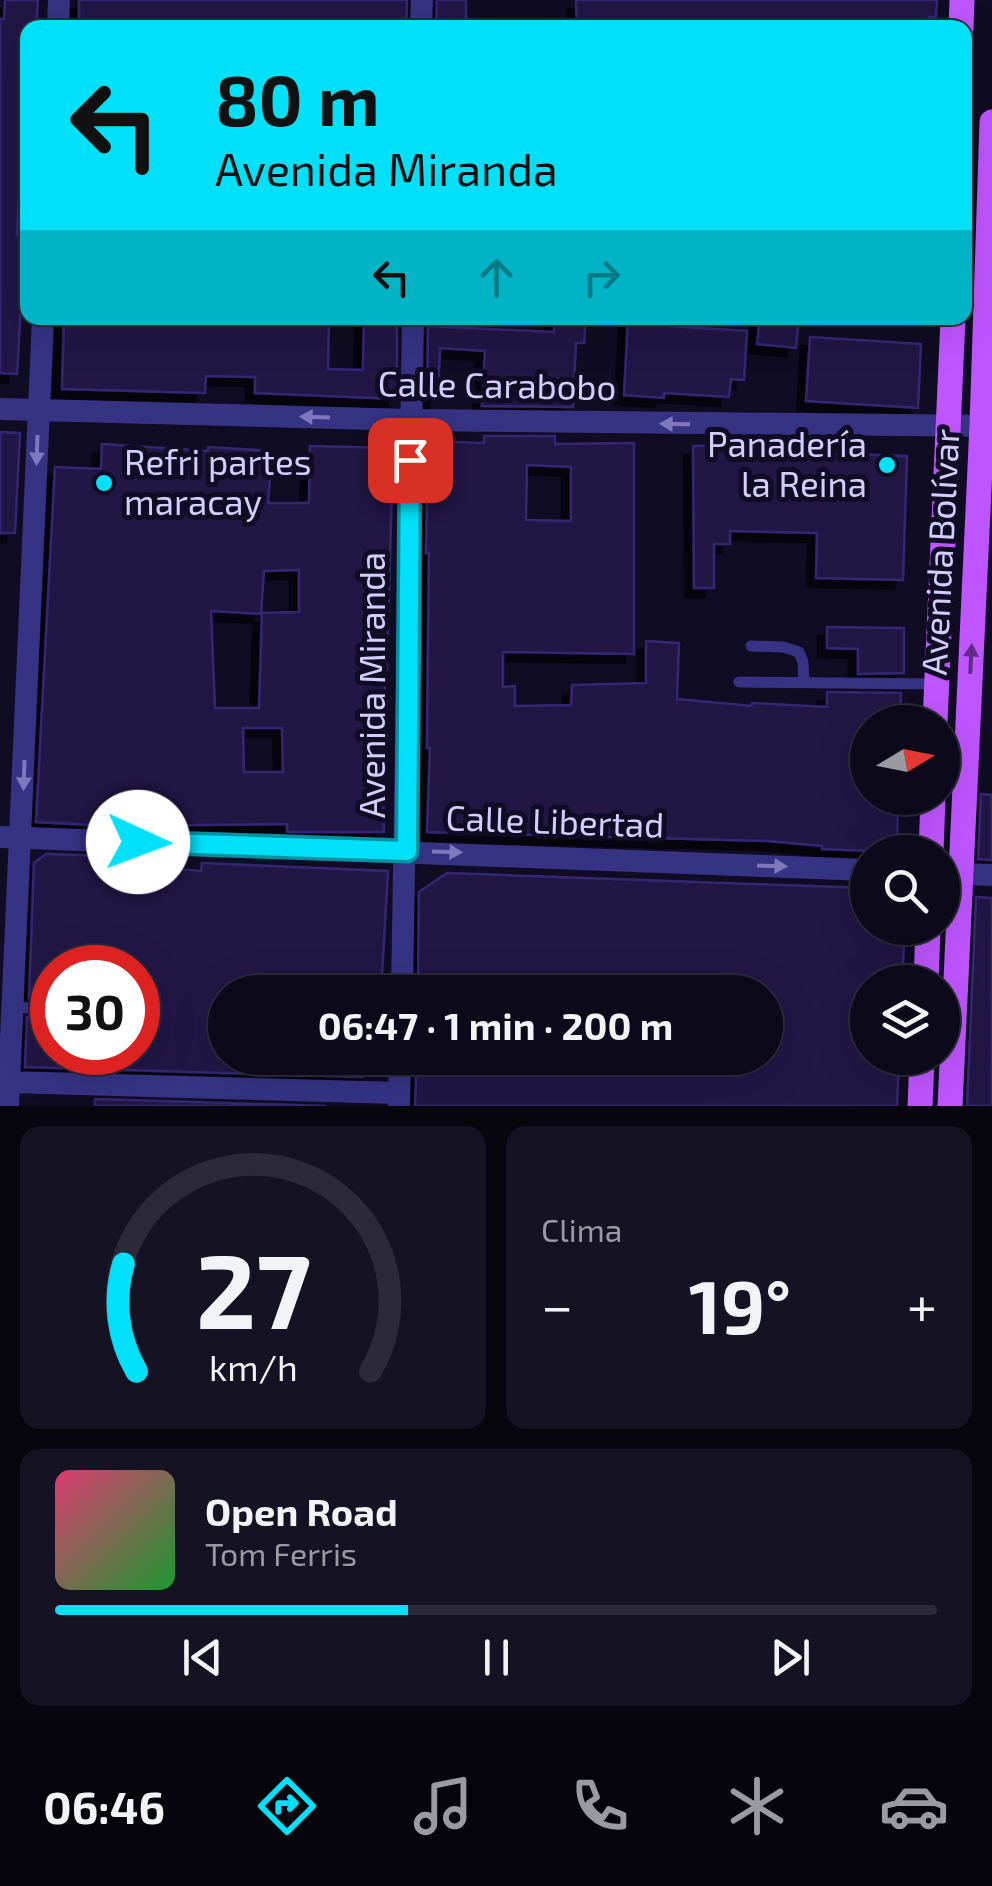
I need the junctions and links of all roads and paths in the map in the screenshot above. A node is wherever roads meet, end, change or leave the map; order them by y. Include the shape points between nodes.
1 (992, 122) edge
2 (43, 325) edge
3 (413, 325) edge
4 (953, 325) edge
5 (0, 409) edge
6 (38, 409) junction
7 (411, 420) junction
8 (987, 426) edge
9 (950, 428) junction
10 (751, 646) dead end
11 (739, 682) dead end
12 (804, 682) junction
13 (937, 684) junction
14 (936, 705) edge
15 (954, 835) edge
16 (11, 837) edge
17 (407, 851) junction
18 (850, 869) edge
19 (960, 874) edge
20 (992, 875) edge
21 (951, 945) edge
22 (403, 975) edge
23 (12, 1007) junction
24 (30, 1008) edge
25 (400, 1075) edge
26 (921, 1075) edge
27 (9, 1082) junction
28 (399, 1100) edge
29 (8, 1106) edge
30 (920, 1106) edge
31 (950, 1106) edge

1 - 8 main road, Avenida Bolívar
2 - 6 street
3 - 7 street, Avenida Miranda
4 - 9 main road, Avenida Bolívar
5 - 6 street, Calle Carabobo
7 -> 6 street, Calle Carabobo
6 -> 16 street
9 -> 7 street, Calle Carabobo
7 - 17 street, Avenida Miranda
8 - 9 street, Calle Carabobo
15 -> 8 main road, Avenida Bolívar
9 - 13 main road, Avenida Bolívar
10 - 12 lane via 799,652
11 - 12 lane
12 - 13 lane
13 - 14 main road, Avenida Bolívar
16 - 17 street, Calle Libertad
16 - 23 street
17 -> 18 street, Calle Libertad
17 - 22 street, Avenida Miranda
19 - 20 street
21 - 31 main road, Avenida Bolívar
23 - 24 lane
23 - 27 street
25 - 28 street
26 - 30 main road
27 - 28 street
27 - 29 street

